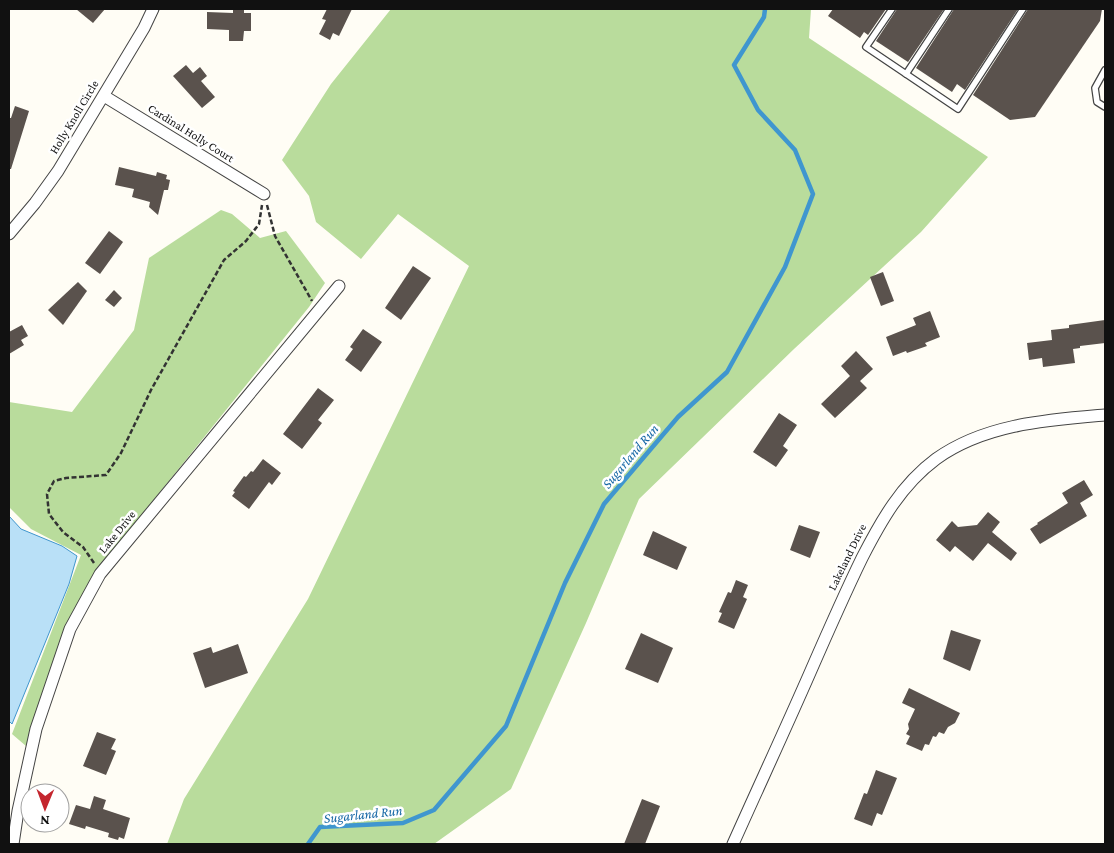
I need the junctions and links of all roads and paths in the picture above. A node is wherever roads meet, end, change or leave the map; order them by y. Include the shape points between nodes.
1 (153, 9) edge
2 (892, 9) edge
3 (949, 9) edge
4 (1023, 9) edge
5 (1105, 70) edge
6 (906, 74) junction
7 (104, 96) junction
8 (1105, 107) edge
9 (264, 194) junction
10 (9, 234) edge
11 (339, 286) dead end
12 (321, 309) junction
13 (1105, 415) edge
14 (100, 574) junction
15 (13, 844) edge
16 (733, 844) edge

1 - 7 street, Holly Knoll Circle
2 - 6 lane via 866,48
3 - 6 lane
4 - 6 lane via 958,108
5 - 8 lane via 1096,88 1097,102
7 - 9 street, Cardinal Holly Court
7 - 10 street, Holly Knoll Circle via 52,179
9 - 12 path via 275,236 313,302
9 - 14 path via 259,224 246,241 224,260 151,390 121,453 106,475 54,481 47,494 49,514 63,532 83,547
11 - 12 street, Lake Drive
12 - 14 street, Lake Drive
13 - 16 street, Lakeland Drive via 1028,423 991,432 936,459 908,484 878,527 847,588
14 - 15 street, Lake Drive via 70,629 38,721

